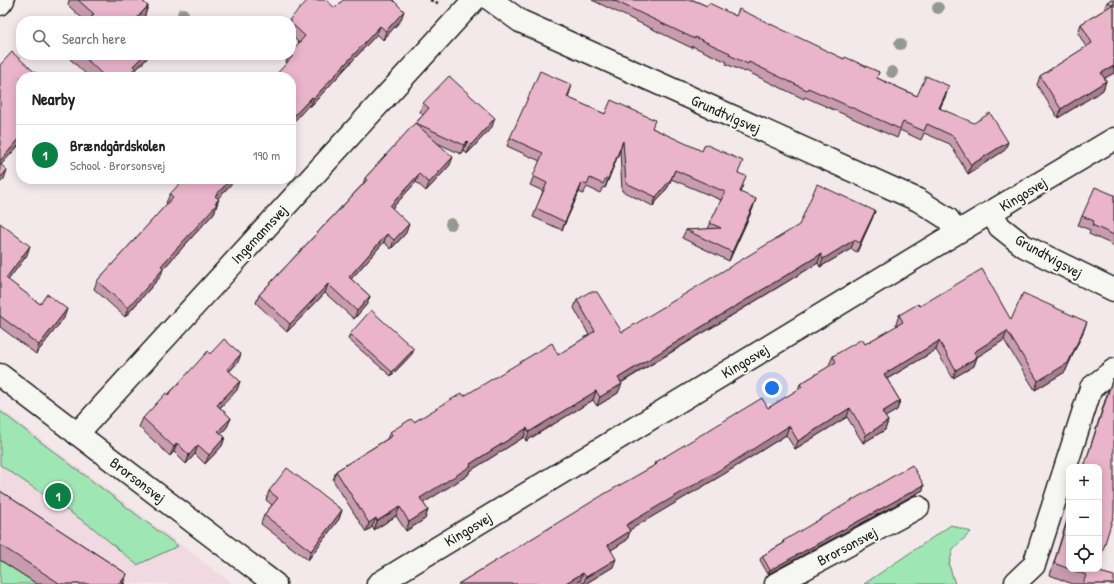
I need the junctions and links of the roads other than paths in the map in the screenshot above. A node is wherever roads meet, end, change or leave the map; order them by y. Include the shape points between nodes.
1 (3, 0) edge
2 (474, 0) edge
3 (491, 0) edge
4 (0, 4) edge
5 (1114, 139) edge
6 (991, 213) junction
7 (956, 232) junction
8 (1114, 290) edge
9 (1114, 370) edge
10 (0, 375) edge
11 (77, 434) junction
12 (918, 507) dead end
13 (1016, 582) dead end
14 (275, 584) edge
15 (378, 584) edge
16 (776, 584) edge

1 - 4 street
2 - 11 street, Ingemannsvej
3 - 7 street, Grundtvigsvej via 520,21 918,200 948,219
5 - 6 street, Kingosvej
6 - 7 street, Kingosvej
6 - 8 street, Grundtvigsvej via 1000,227 1024,246
7 - 15 street, Kingosvej
9 - 13 street via 1091,388 1034,565
10 - 11 street, Brorsonsvej
11 - 14 street, Brorsonsvej
12 - 16 street, Brorsonsvej

